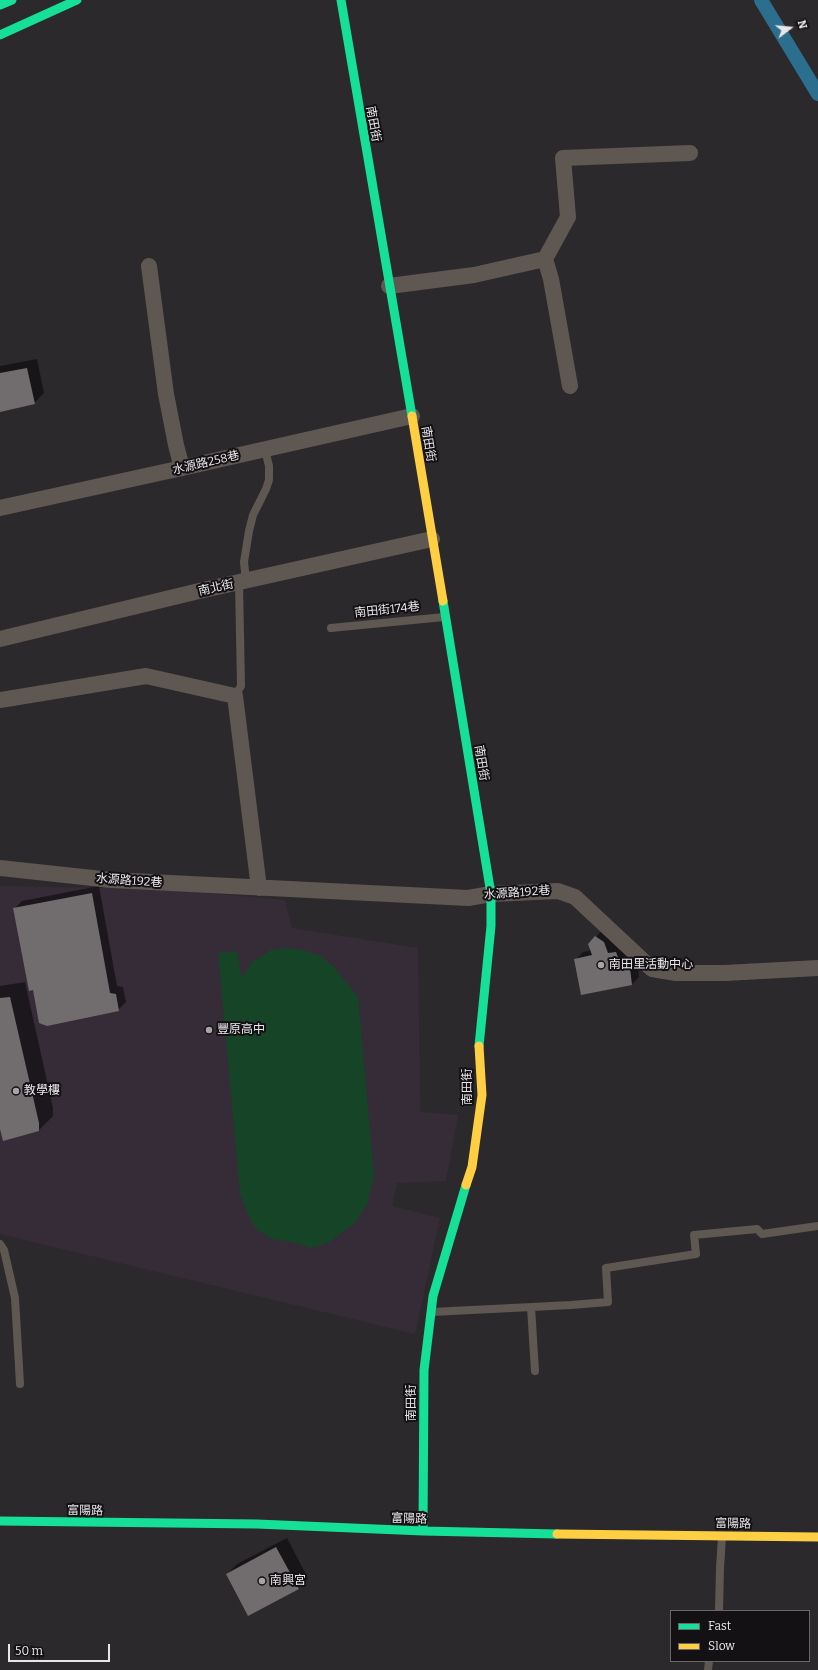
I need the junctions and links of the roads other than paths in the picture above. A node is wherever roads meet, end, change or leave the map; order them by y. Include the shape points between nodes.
1 (12, 0) edge
2 (77, 0) edge
3 (341, 0) edge
4 (0, 5) edge
5 (0, 35) edge
6 (690, 153) dead end
7 (545, 258) junction
8 (148, 266) dead end
9 (389, 286) junction
10 (570, 386) dead end
11 (412, 416) junction
12 (265, 450) junction
13 (182, 468) junction
14 (0, 508) edge
15 (432, 539) junction
16 (243, 582) junction
17 (445, 616) junction
18 (331, 628) dead end
19 (0, 639) edge
20 (235, 696) junction
21 (0, 700) edge
22 (0, 868) edge
23 (259, 888) junction
24 (491, 894) junction
25 (818, 968) edge
26 (818, 1226) edge
27 (0, 1244) edge
28 (531, 1307) junction
29 (431, 1312) junction
30 (535, 1370) dead end
31 (20, 1384) dead end
32 (0, 1521) edge
33 (423, 1531) junction
34 (722, 1536) junction
35 (818, 1537) edge
36 (719, 1610) edge

1 - 4 street
2 - 5 street
3 - 9 street, 南田街
6 - 7 street via 563,158 568,217
7 - 9 street via 474,275
7 - 10 street
8 - 13 street via 166,394
9 - 11 street, 南田街
11 - 12 street, 水源路258巷
11 - 15 street, 南田街
12 - 13 street, 水源路258巷
12 - 16 lane via 269,480 253,515
13 - 14 street, 水源路258巷
15 - 16 street, 南北街
15 - 17 street, 南田街
16 - 19 street, 南北街
16 - 20 lane via 241,686
17 - 18 lane, 南田街174巷
17 - 24 street, 南田街
20 - 21 street via 146,676
20 - 23 street
22 - 23 street, 水源路192巷 via 111,880
23 - 24 street, 水源路192巷 via 468,898
24 - 25 street, 水源路192巷 via 558,891 575,897 652,969 690,973
24 - 29 street, 南田街 via 490,934 479,1041 482,1095 472,1168 448,1243
26 - 28 lane via 762,1234 757,1229 694,1235 696,1254 606,1268 608,1302
27 - 31 lane via 4,1250 15,1298
28 - 29 lane
28 - 30 lane
29 - 33 street, 南田街 via 424,1370
32 - 33 street, 富陽路 via 257,1524
33 - 34 street, 富陽路
34 - 35 street, 富陽路
34 - 36 lane

